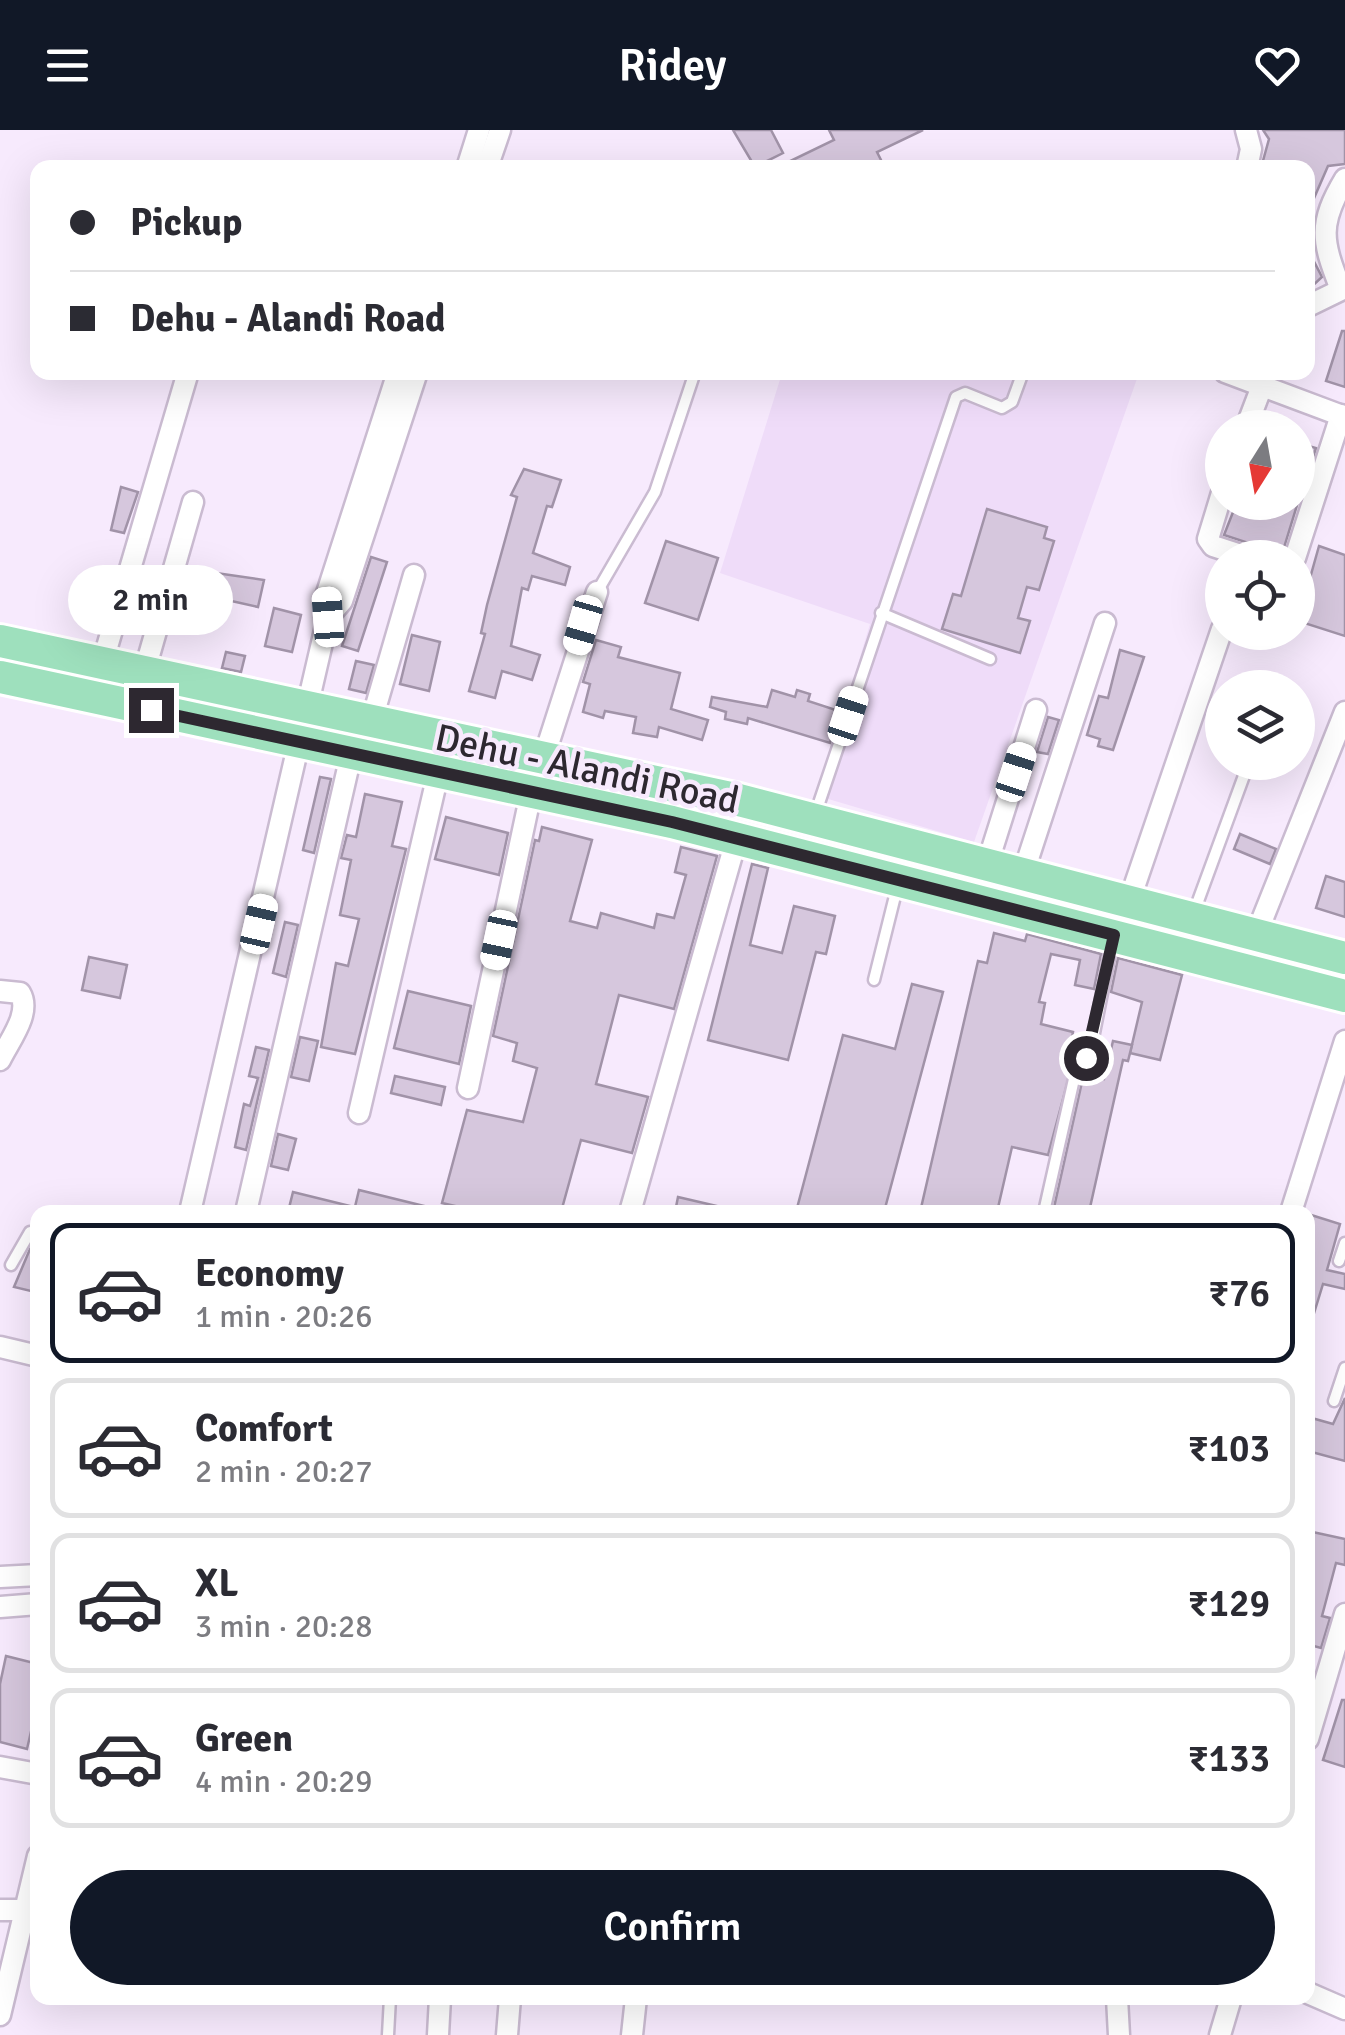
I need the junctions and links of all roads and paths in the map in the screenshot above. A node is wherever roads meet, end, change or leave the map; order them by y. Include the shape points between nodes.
1 (479, 130) edge
2 (500, 130) edge
3 (1246, 130) edge
4 (469, 160) edge
5 (490, 160) edge
6 (1248, 160) edge
7 (1345, 180) edge
8 (1343, 288) edge
9 (1315, 302) edge
10 (186, 380) edge
11 (396, 380) edge
12 (415, 380) edge
13 (692, 380) edge
14 (1019, 380) edge
15 (1255, 380) edge
16 (1249, 410) edge
17 (1343, 416) edge
18 (368, 494) junction
19 (193, 502) dead end
20 (1301, 540) edge
21 (414, 575) dead end
22 (597, 592) joint
23 (882, 613) junction
24 (1104, 623) dead end
25 (0, 642) edge
26 (1215, 650) edge
27 (990, 659) dead end
28 (102, 664) junction
29 (144, 673) junction
30 (0, 678) edge
31 (309, 710) junction
32 (1036, 710) dead end
33 (1345, 712) edge
34 (371, 723) junction
35 (302, 744) junction
36 (351, 754) junction
37 (543, 760) junction
38 (438, 774) junction
39 (1242, 780) edge
40 (531, 793) junction
41 (814, 820) junction
42 (737, 837) junction
43 (987, 865) junction
44 (1023, 874) junction
45 (899, 881) junction
46 (1129, 902) junction
47 (1192, 918) junction
48 (1114, 935) junction
49 (1256, 935) junction
50 (1345, 958) edge
51 (874, 980) dead end
52 (0, 991) edge
53 (1345, 996) edge
54 (1345, 1041) edge
55 (0, 1060) edge
56 (468, 1088) dead end
57 (359, 1113) dead end
58 (192, 1205) edge
59 (248, 1205) edge
60 (632, 1205) edge
61 (1046, 1205) edge
62 (1294, 1205) edge
63 (30, 1232) edge
64 (1345, 1242) edge
65 (1339, 1262) dead end
66 (11, 1264) dead end
67 (0, 1347) edge
68 (30, 1354) edge
69 (1345, 1368) edge
70 (1334, 1401) dead end
71 (30, 1575) edge
72 (0, 1577) edge
73 (30, 1605) edge
74 (0, 1607) edge
75 (1345, 1614) edge
76 (1315, 1715) edge
77 (0, 1767) edge
78 (30, 1773) edge
79 (29, 1898) edge
80 (0, 1910) edge
81 (1315, 1996) edge
82 (390, 2005) edge
83 (440, 2005) edge
84 (509, 2005) edge
85 (635, 2005) edge
86 (1117, 2005) edge
87 (1229, 2005) edge
88 (1345, 2009) edge
89 (0, 2015) edge
90 (388, 2035) edge
91 (438, 2035) edge
92 (506, 2035) edge
93 (632, 2035) edge
94 (1118, 2035) edge
95 (1220, 2035) edge

1 - 4 street
2 - 5 street
3 - 6 street
7 - 8 street via 1322,244
8 - 9 street
10 - 28 street
11 - 18 street
12 - 18 street
13 - 22 lane via 654,492
14 - 23 lane via 1012,402 1002,408 965,393 956,397
15 - 16 street
15 - 17 street
17 - 20 street
18 - 31 street via 326,596 328,617
19 - 29 street
21 - 34 street
22 - 37 street
23 - 27 lane
23 - 41 lane
24 - 44 street
25 - 28 main road, Dehu - Alandi Road
26 - 46 street
28 - 29 main road, Dehu - Alandi Road
29 - 31 main road, Dehu - Alandi Road
30 - 35 main road, Dehu - Alandi Road
31 - 34 main road, Dehu - Alandi Road
31 - 35 street
32 - 43 street
33 - 49 street
34 - 37 main road, Dehu - Alandi Road
35 - 36 main road, Dehu - Alandi Road
35 - 58 street
36 - 38 main road, Dehu - Alandi Road
36 - 59 street
37 - 41 main road, Dehu - Alandi Road
38 - 40 main road, Dehu - Alandi Road
38 - 57 street
39 - 47 lane
40 - 42 main road, Dehu - Alandi Road
40 - 56 street
41 - 43 main road, Dehu - Alandi Road
42 - 45 main road, Dehu - Alandi Road
42 - 60 street
43 - 44 main road, Dehu - Alandi Road
44 - 46 main road, Dehu - Alandi Road
45 - 48 main road, Dehu - Alandi Road
45 - 51 lane
46 - 47 main road, Dehu - Alandi Road
47 - 49 main road, Dehu - Alandi Road
48 - 53 main road, Dehu - Alandi Road
48 - 61 lane via 1091,1048 1074,1079
49 - 50 main road, Dehu - Alandi Road
52 - 55 street via 25,1000
54 - 62 street
63 - 66 lane
64 - 65 lane
67 - 68 street
69 - 70 lane
71 - 72 street
73 - 74 street
75 - 76 street
77 - 78 street
79 - 80 street
79 - 89 street
81 - 88 street
82 - 90 lane
83 - 91 street
84 - 92 street
85 - 93 street
86 - 94 street
87 - 95 street

